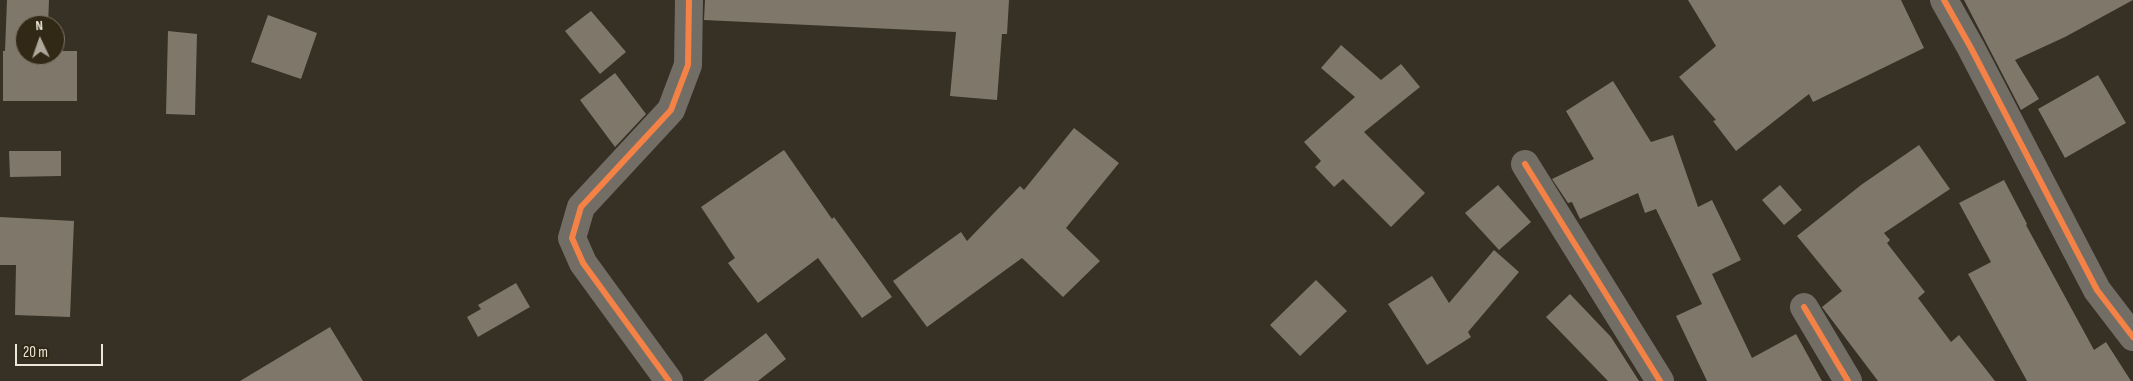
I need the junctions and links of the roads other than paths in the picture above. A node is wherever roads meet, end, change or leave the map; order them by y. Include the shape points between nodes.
1 (689, 0) edge
2 (1944, 0) edge
3 (1525, 164) dead end
4 (1804, 307) dead end
5 (2133, 337) edge
6 (669, 381) edge
7 (1660, 381) edge
8 (1848, 381) edge

1 - 6 street via 688,65 671,110 581,207 572,238 583,263
2 - 5 street via 2097,290
3 - 7 street
4 - 8 street

